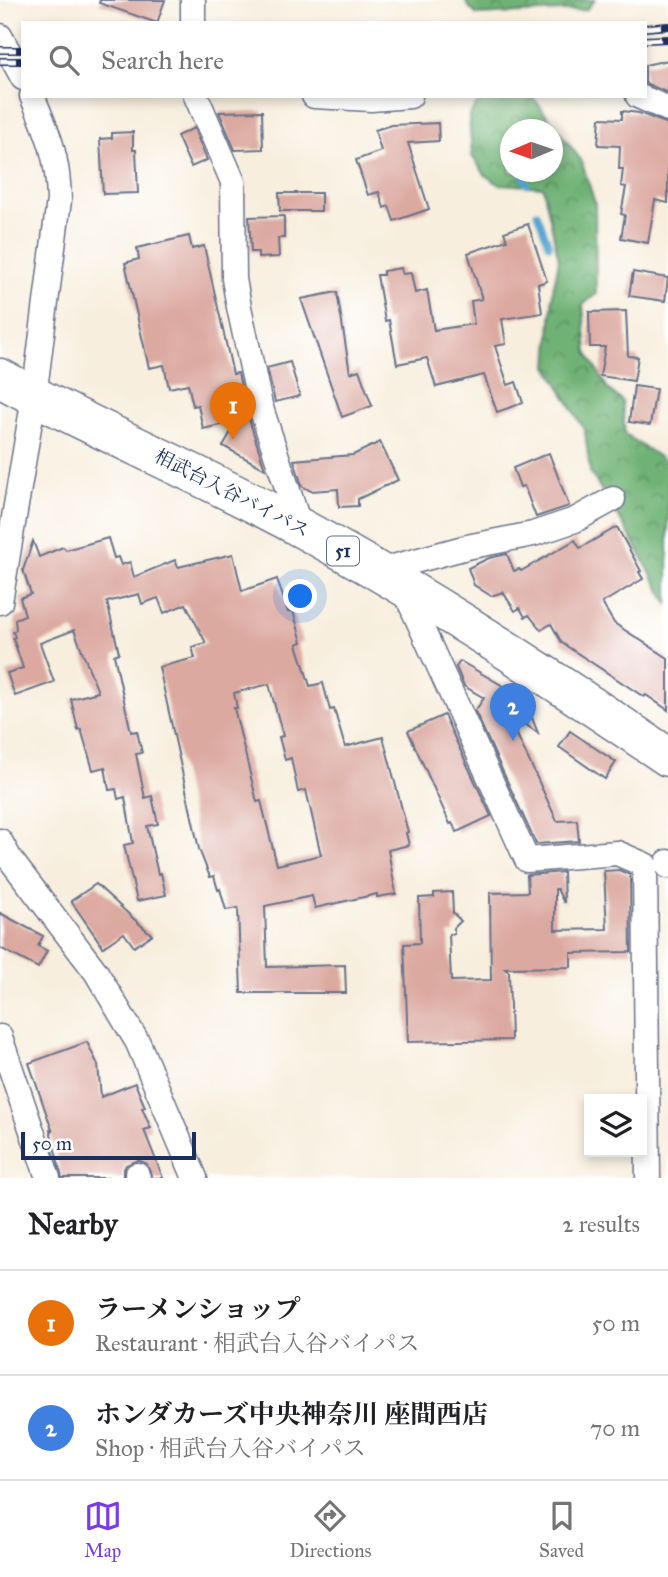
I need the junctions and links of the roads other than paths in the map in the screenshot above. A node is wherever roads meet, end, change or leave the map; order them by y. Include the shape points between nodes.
1 (192, 0) edge
2 (193, 21) edge
3 (0, 36) edge
4 (21, 74) edge
5 (33, 98) edge
6 (197, 98) edge
7 (352, 98) edge
8 (384, 98) edge
9 (643, 98) edge
10 (668, 108) edge
11 (0, 379) edge
12 (34, 397) junction
13 (613, 499) dead end
14 (300, 527) junction
15 (390, 577) junction
16 (0, 602) edge
17 (668, 757) edge
18 (0, 841) edge
19 (0, 1037) edge
20 (658, 1144) edge
21 (48, 1178) edge
22 (195, 1178) edge
23 (648, 1178) edge

1 - 2 street
3 - 4 street
5 - 12 street via 59,170
6 - 14 street via 233,182 234,279 239,307 260,405
7 - 8 street
9 - 10 street
11 - 12 main road, 相武台入谷バイパス / 51
12 - 14 main road, 相武台入谷バイパス / 51
12 - 16 street
13 - 15 street via 575,520 467,547
14 - 15 main road, 相武台入谷バイパス / 51
15 - 17 main road, 相武台入谷バイパス / 51
15 - 20 street via 527,860 617,853 645,865
18 - 22 street via 96,972 138,1043
19 - 21 street
20 - 23 street

